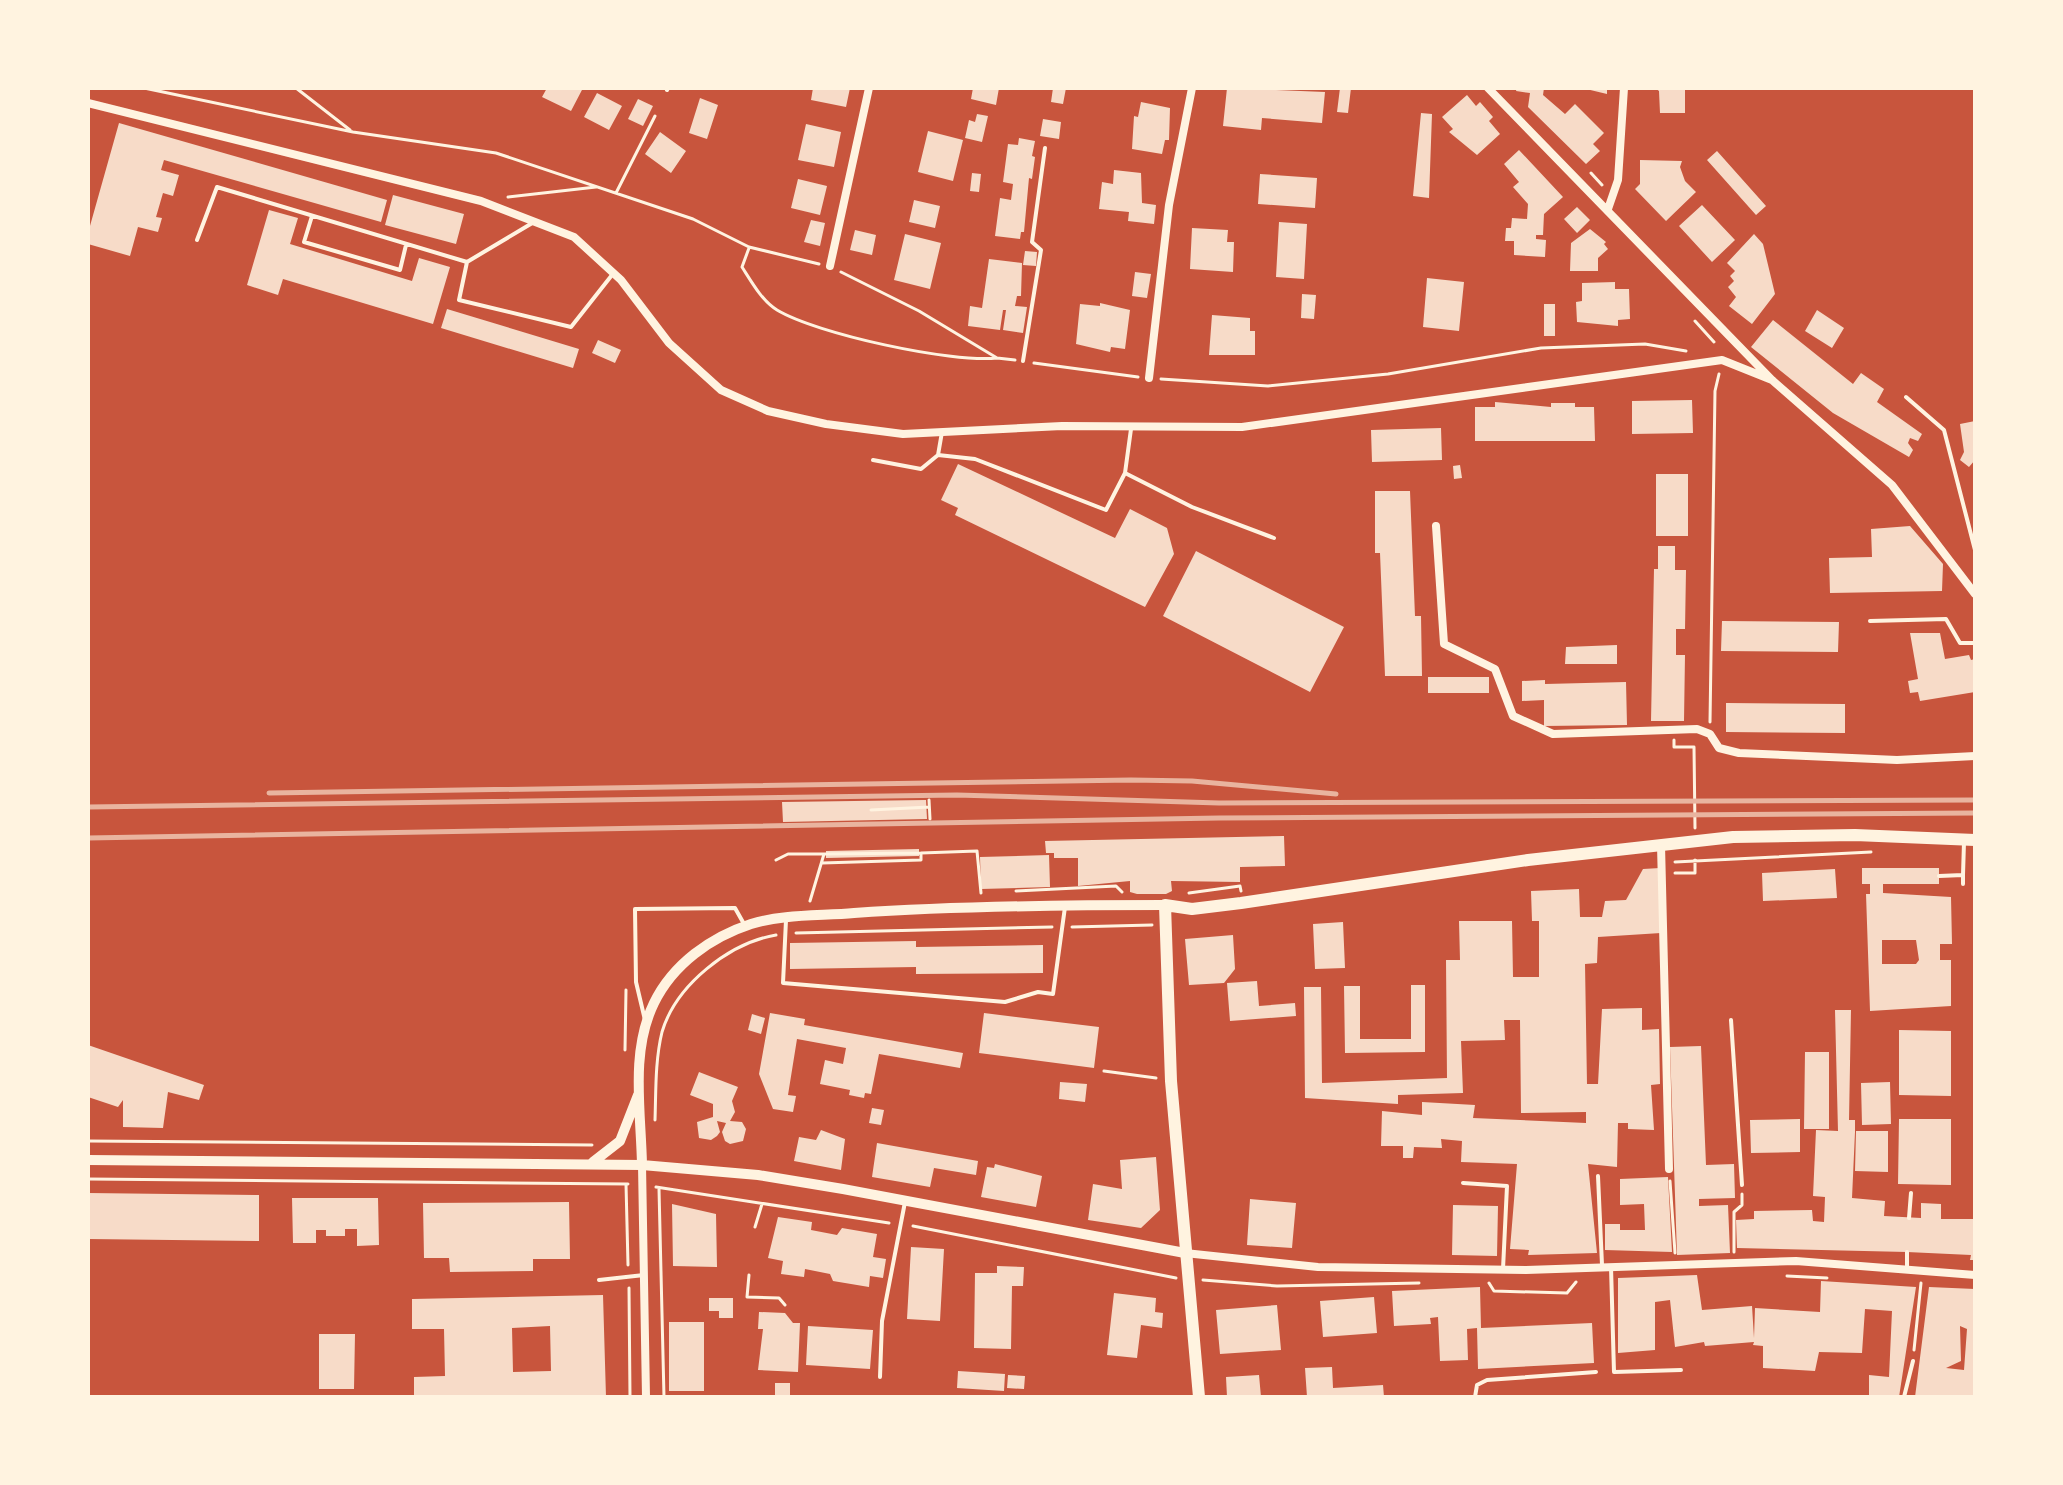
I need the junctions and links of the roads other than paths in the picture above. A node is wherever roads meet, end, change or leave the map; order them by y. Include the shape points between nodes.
1 (869, 88) edge
2 (1192, 88) edge
3 (1488, 88) edge
4 (1624, 88) edge
5 (88, 103) edge
6 (1045, 148) dead end
7 (1608, 209) junction
8 (312, 216) junction
9 (536, 221) junction
10 (197, 240) dead end
11 (406, 244) junction
12 (467, 262) junction
13 (830, 266) road end
14 (613, 273) junction
15 (1023, 361) road end
16 (1149, 378) road end
17 (1772, 380) junction
18 (1906, 397) dead end
19 (1132, 426) junction
20 (942, 432) junction
21 (938, 455) junction
22 (873, 460) dead end
23 (1125, 473) junction
24 (1436, 526) dead end
25 (1274, 538) dead end
26 (1975, 550) edge
27 (1975, 594) edge
28 (1870, 621) dead end
29 (1975, 643) edge
30 (1975, 756) edge
31 (1969, 840) edge
32 (1661, 845) junction
33 (1963, 875) junction
34 (1939, 876) dead end
35 (1963, 884) dead end
36 (1165, 905) junction
37 (1065, 907) junction
38 (786, 918) junction
39 (745, 926) junction
40 (1731, 1020) dead end
41 (645, 1022) junction
42 (640, 1090) junction
43 (88, 1160) edge
44 (592, 1163) junction
45 (642, 1165) junction
46 (1669, 1169) road end
47 (1598, 1176) dead end
48 (1463, 1183) dead end
49 (1742, 1185) road end
50 (1911, 1193) dead end
51 (905, 1201) junction
52 (1909, 1218) dead end
53 (1907, 1252) dead end
54 (1185, 1253) junction
55 (1607, 1265) junction
56 (1503, 1269) junction
57 (1907, 1270) junction
58 (644, 1275) junction
59 (1975, 1275) edge
60 (599, 1280) dead end
61 (1913, 1361) road end
62 (1681, 1370) dead end
63 (1596, 1372) dead end
64 (880, 1377) dead end
65 (646, 1397) edge
66 (1199, 1397) edge
67 (1475, 1397) edge
68 (1904, 1397) edge

1 - 13 street
2 - 16 street via 1169,205
3 - 7 street
4 - 7 street via 1618,180
5 - 9 street via 481,201
6 - 15 lane via 1032,242 1041,250
7 - 17 street
8 - 10 lane via 217,187
8 - 11 lane
8 - 11 lane via 304,242 317,246 400,270
9 - 12 lane
9 - 14 street via 574,237
11 - 12 lane
12 - 14 lane via 459,300 571,327
14 - 20 street via 669,343 721,390 768,411 826,424 903,434
17 - 19 street via 1722,360 1242,427
17 - 27 street via 1892,485
18 - 26 lane via 1944,430
19 - 20 street
19 - 23 lane
20 - 21 lane
21 - 22 lane via 921,469
21 - 23 lane via 975,459 1106,510
23 - 25 lane via 1192,507
24 - 30 street via 1444,644 1495,669 1513,716 1553,734 1697,729 1710,734 1719,748 1739,753 1897,760
28 - 29 lane via 1946,619 1960,643
31 - 32 main road via 1770,834
31 - 33 lane
32 - 36 main road via 1192,909
32 - 46 street
33 - 34 lane
33 - 35 lane
36 - 37 street
36 - 54 main road via 1171,1081
37 - 38 street
37 - 38 lane via 1053,994 1038,992 1005,1002 783,983
38 - 39 street
39 - 41 street via 696,952 672,976
39 - 41 lane via 735,908 635,909 636,982
40 - 49 lane
41 - 42 street via 639,1045
42 - 44 street via 620,1141
42 - 45 street
43 - 44 street
44 - 45 street
45 - 51 street via 758,1175
45 - 58 street
47 - 55 lane
48 - 56 lane via 1507,1186
50 - 52 lane
51 - 54 street
51 - 64 lane via 882,1321
53 - 57 lane
54 - 56 street via 1318,1267
54 - 66 main road
55 - 56 street
55 - 57 street via 1796,1261
55 - 62 lane via 1614,1372
57 - 59 street
58 - 60 lane
58 - 65 street
61 - 68 lane
63 - 67 lane via 1487,1380 1477,1385

